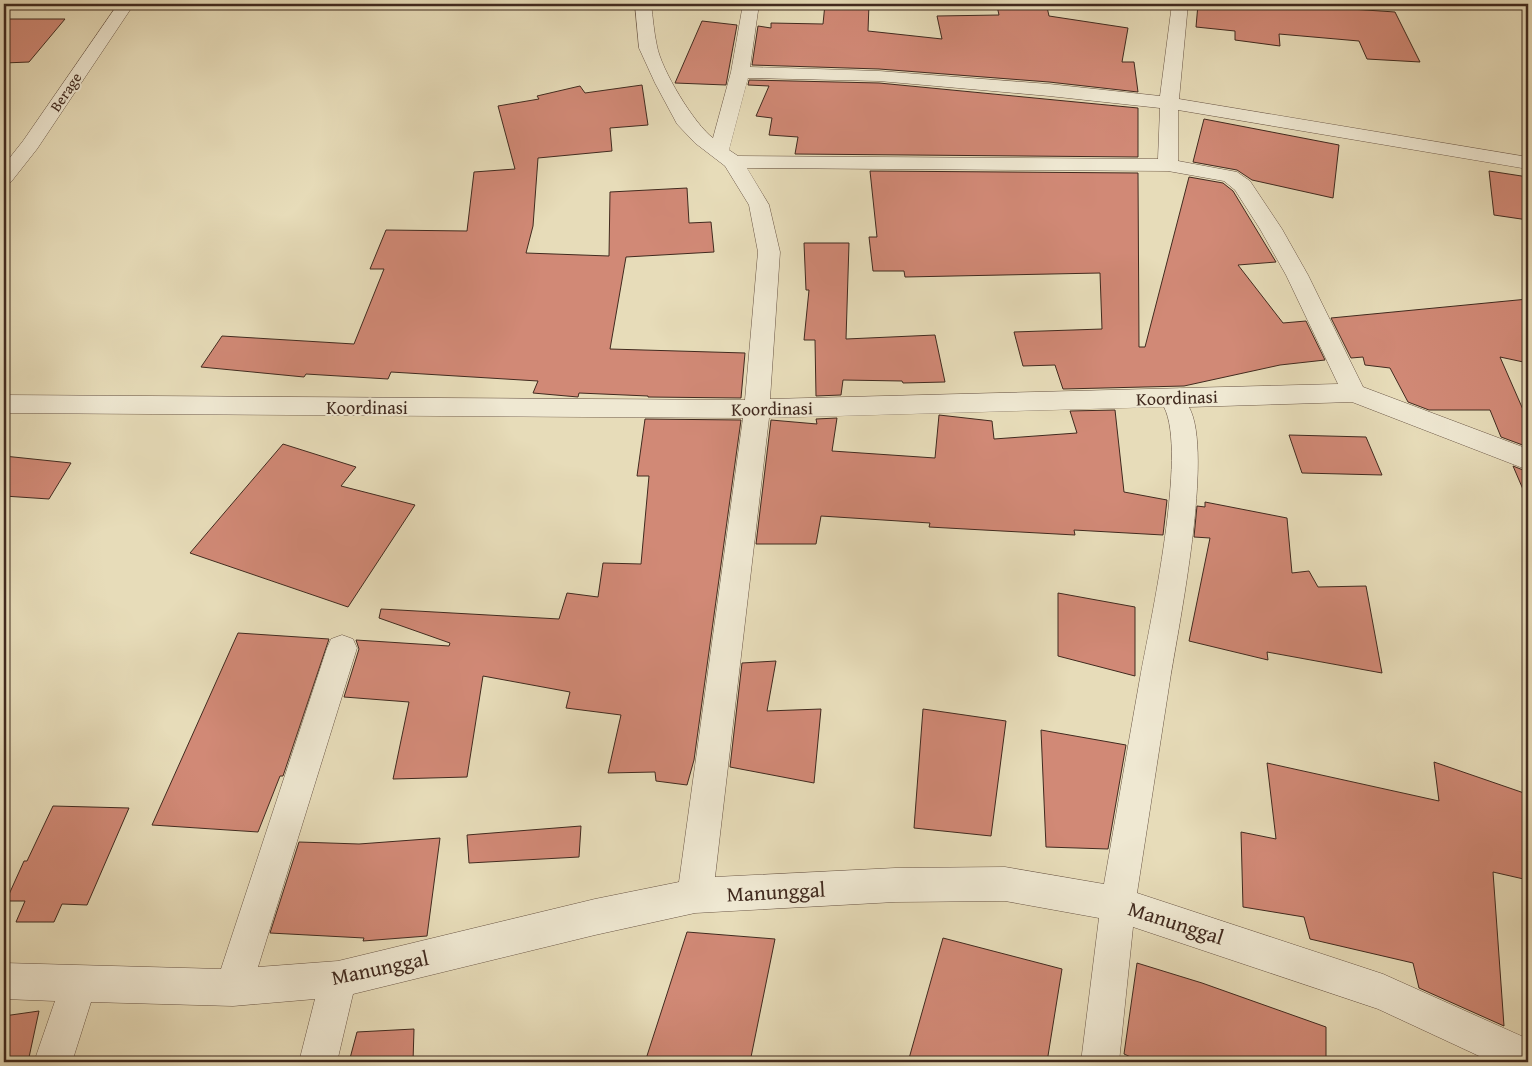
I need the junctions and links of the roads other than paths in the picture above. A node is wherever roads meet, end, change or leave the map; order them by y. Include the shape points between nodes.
1 (126, 4) edge
2 (643, 4) edge
3 (751, 4) edge
4 (1180, 4) edge
5 (740, 72) junction
6 (1169, 103) junction
7 (726, 156) junction
8 (1528, 163) edge
9 (1168, 165) junction
10 (4, 178) edge
11 (1354, 393) junction
12 (1172, 398) junction
13 (4, 404) edge
14 (757, 409) junction
15 (1528, 460) edge
16 (342, 648) dead end
17 (695, 896) junction
18 (1118, 904) junction
19 (338, 980) junction
20 (4, 981) edge
21 (78, 983) junction
22 (233, 988) junction
23 (1528, 1059) edge
24 (54, 1062) edge
25 (318, 1062) edge
26 (1100, 1062) edge

1 - 10 street, Berage
2 - 7 street via 648,48 664,83 687,124
3 - 5 street
4 - 6 street
5 - 6 street via 879,76
5 - 7 street
6 - 8 street
6 - 9 street
7 - 9 street
7 - 14 street via 759,204 769,252
9 - 11 street via 1230,176 1245,188 1272,229 1311,302
11 - 12 street, Koordinasi
11 - 15 street, Koordinasi
12 - 14 street, Koordinasi
12 - 18 street via 1180,413 1184,442 1177,548
13 - 14 street, Koordinasi
14 - 17 street
16 - 22 street
17 - 18 street, Manunggal via 895,885 1005,884
17 - 19 street, Manunggal
18 - 23 street, Manunggal via 1383,992
18 - 26 street
19 - 22 street, Manunggal
19 - 25 street
20 - 21 street, Manunggal
21 - 22 street, Manunggal
21 - 24 street

